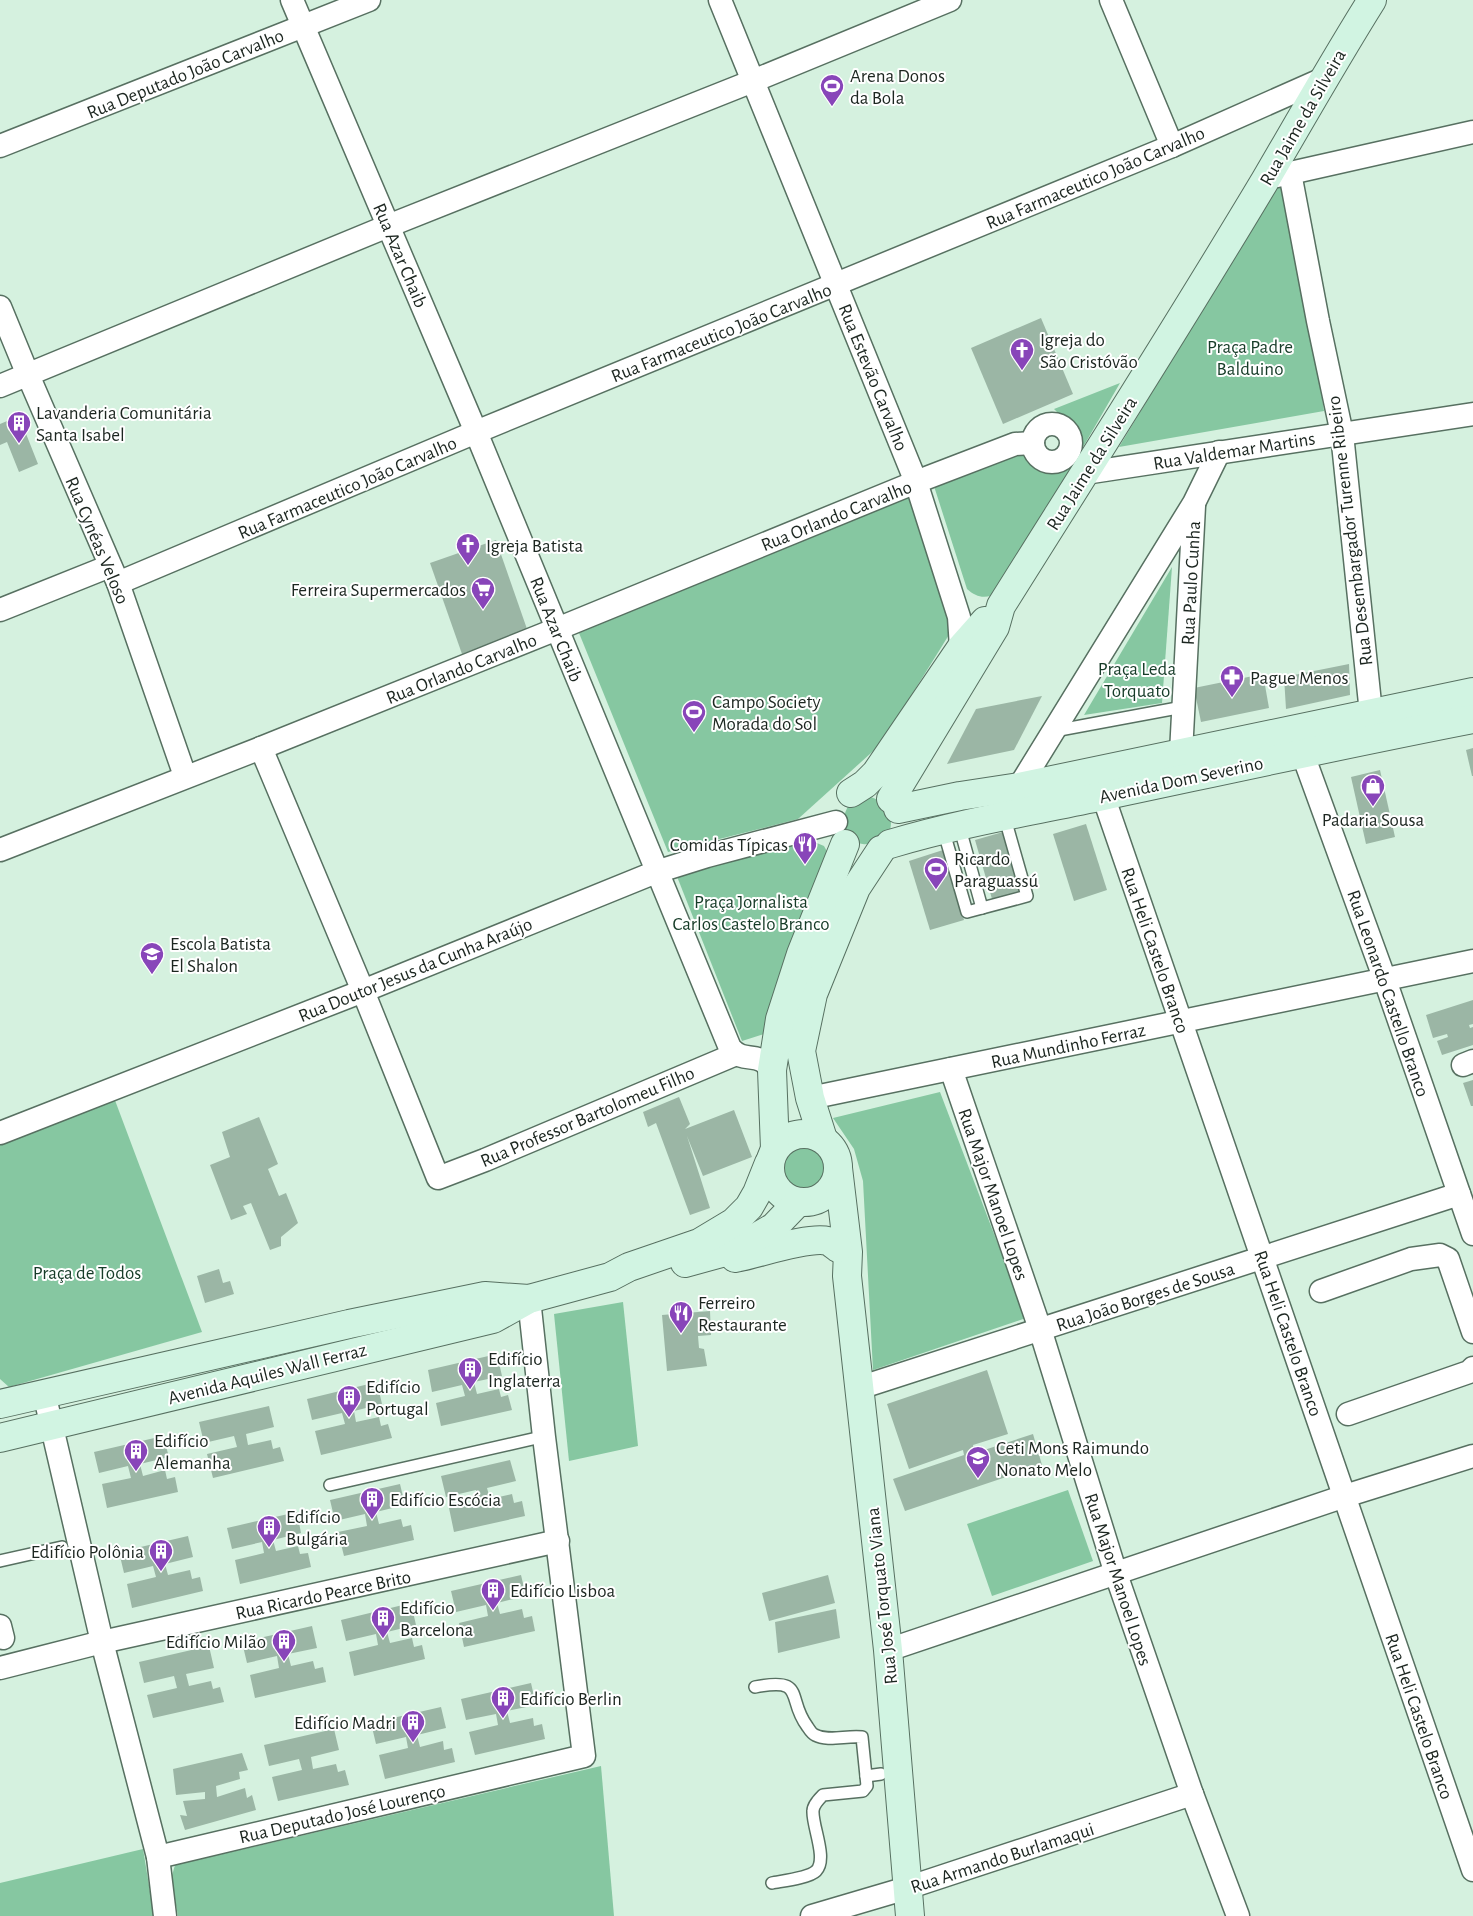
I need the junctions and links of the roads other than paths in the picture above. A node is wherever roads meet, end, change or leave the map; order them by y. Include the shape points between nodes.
1 (292, 0) edge
2 (369, 0) edge
3 (720, 0) edge
4 (950, 0) edge
5 (1111, 0) edge
6 (1372, 0) edge
7 (303, 26) junction
8 (1323, 79) junction
9 (753, 81) junction
10 (1473, 132) edge
11 (0, 146) edge
12 (1172, 146) junction
13 (1278, 176) junction
14 (388, 226) junction
15 (836, 285) junction
16 (0, 307) edge
17 (28, 375) junction
18 (0, 386) edge
19 (1473, 414) edge
20 (476, 432) junction
21 (1342, 434) junction
22 (1033, 443) dead end
23 (1219, 452) junction
24 (1085, 473) junction
25 (916, 482) junction
26 (1194, 503) junction
27 (114, 575) junction
28 (951, 594) junction
29 (1001, 606) junction
30 (0, 610) edge
31 (557, 629) junction
32 (961, 648) junction
33 (1473, 692) edge
34 (1183, 707) junction
35 (1371, 713) junction
36 (1473, 719) edge
37 (1054, 732) junction
38 (261, 748) junction
39 (1302, 752) junction
40 (1181, 753) junction
41 (185, 776) junction
42 (1099, 784) junction
43 (1019, 787) junction
44 (851, 793) junction
45 (894, 804) junction
46 (1004, 815) junction
47 (951, 827) junction
48 (840, 833) junction
49 (886, 847) junction
50 (0, 850) edge
51 (656, 872) junction
52 (1473, 961) edge
53 (1385, 980) junction
54 (363, 991) junction
55 (1181, 1022) junction
56 (736, 1054) junction
57 (951, 1069) junction
58 (772, 1070) junction
59 (810, 1098) junction
60 (0, 1133) edge
61 (823, 1139) junction
62 (772, 1156) junction
63 (838, 1168) junction
64 (1459, 1194) junction
65 (802, 1202) junction
66 (1473, 1234) edge
67 (838, 1248) junction
68 (1263, 1258) junction
69 (679, 1264) junction
70 (847, 1276) junction
71 (610, 1277) junction
72 (1321, 1291) dead end
73 (530, 1299) junction
74 (1468, 1300) edge
75 (1040, 1329) junction
76 (1473, 1332) edge
77 (1473, 1368) edge
78 (859, 1388) junction
79 (44, 1394) junction
80 (0, 1404) edge
81 (1348, 1414) dead end
82 (52, 1425) junction
83 (541, 1437) junction
84 (0, 1438) edge
85 (1473, 1456) edge
86 (330, 1485) dead end
87 (1345, 1496) junction
88 (558, 1541) junction
89 (71, 1545) junction
90 (0, 1561) edge
91 (1116, 1574) junction
92 (102, 1642) junction
93 (888, 1650) junction
94 (0, 1668) edge
95 (755, 1688) dead end
96 (882, 1774) junction
97 (1192, 1794) junction
98 (158, 1857) junction
99 (1473, 1870) edge
100 (772, 1883) dead end
101 (907, 1888) junction
102 (165, 1916) edge
103 (812, 1916) edge
104 (910, 1916) edge
105 (1238, 1916) edge

1 - 7 street, Rua Azar Chaib
2 - 7 street, Rua Deputado João Carvalho
3 - 9 street, Rua Estevão Carvalho
4 - 9 street
5 - 12 street
6 - 8 main road, Rua Jaime da Silveira
7 - 11 street, Rua Deputado João Carvalho
7 - 14 street, Rua Azar Chaib
8 - 12 street, Rua Farmaceutico João Carvalho
8 - 13 main road, Rua Jaime da Silveira
9 - 14 street
9 - 15 street, Rua Estevão Carvalho
10 - 13 street
12 - 15 street, Rua Farmaceutico João Carvalho
13 - 21 street, Rua Desembargador Turenne Ribeiro via 1318,321
13 - 24 main road, Rua Jaime da Silveira
14 - 17 street
14 - 20 street, Rua Azar Chaib
15 - 20 street, Rua Farmaceutico João Carvalho
15 - 25 street, Rua Estevão Carvalho
16 - 17 street, Rua Cynéas Veloso
17 - 18 street
17 - 27 street, Rua Cynéas Veloso
19 - 21 street, Rua Valdemar Martins
20 - 27 street, Rua Farmaceutico João Carvalho
20 - 31 street, Rua Azar Chaib
21 - 23 street, Rua Valdemar Martins
21 - 35 street, Rua Desembargador Turenne Ribeiro
22 - 25 street, Rua Orlando Carvalho via 1015,444
23 - 24 street, Rua Valdemar Martins
23 - 26 street
24 - 29 main road, Rua Jaime da Silveira
25 - 28 street, Rua Estevão Carvalho
25 - 31 street, Rua Orlando Carvalho
26 - 34 street, Rua Paulo Cunha
26 - 37 street
27 - 30 street, Rua Farmaceutico João Carvalho
27 - 41 street, Rua Cynéas Veloso
28 - 29 street via 966,609 980,612
28 - 32 street, Rua Estevão Carvalho via 959,617
29 - 32 main road
29 - 45 main road, Rua Jaime da Silveira via 995,627
31 - 38 street, Rua Orlando Carvalho
31 - 51 street, Rua Azar Chaib
32 - 44 main road via 876,773
33 - 35 main road, Avenida Dom Severino
34 - 37 lane
34 - 40 street, Rua Paulo Cunha
35 - 40 main road, Avenida Dom Severino
36 - 39 main road, Avenida Dom Severino
37 - 43 street
38 - 41 street, Rua Orlando Carvalho
38 - 54 street
39 - 42 main road, Avenida Dom Severino
39 - 53 street, Rua Leonardo Castello Branco
40 - 42 main road, Avenida Dom Severino
41 - 50 street, Rua Orlando Carvalho
42 - 43 main road, Avenida Dom Severino
42 - 46 main road, Avenida Dom Severino
42 - 55 street, Rua Heli Castelo Branco
43 - 45 main road, Avenida Dom Severino
44 - 45 main road via 872,789 882,792
44 - 48 main road via 841,802 836,815
45 - 49 main road via 900,818 899,828
46 - 47 main road, Avenida Dom Severino
46 - 47 lane via 1027,896 967,912
47 - 49 main road, Avenida Dom Severino
48 - 49 main road via 853,850 872,852
48 - 51 street, Rua Doutor Jesus da Cunha Araújo via 707,856
48 - 58 main road via 780,1019
49 - 59 main road via 856,888 813,994 801,1051
51 - 54 street, Rua Doutor Jesus da Cunha Araújo
51 - 56 street, Rua Azar Chaib via 730,1048
52 - 53 street, Rua Mundinho Ferraz
53 - 55 street, Rua Mundinho Ferraz
53 - 64 street, Rua Leonardo Castello Branco
54 - 56 street, Rua Professor Bartolomeu Filho via 438,1178
54 - 60 street, Rua Doutor Jesus da Cunha Araújo
55 - 57 street, Rua Mundinho Ferraz
55 - 68 street, Rua Heli Castelo Branco
56 - 58 street via 762,1060
57 - 59 street, Rua Mundinho Ferraz
57 - 75 street, Rua Major Manoel Lopes
58 - 62 main road
59 - 61 main road
61 - 62 main road via 800,1133 783,1140
61 - 63 main road via 831,1146
62 - 65 main road via 770,1173 773,1183 786,1197
62 - 71 main road, Avenida Aquiles Wall Ferraz via 749,1207 734,1222 699,1243 629,1267
63 - 65 main road via 832,1187 816,1199
63 - 70 main road, Rua José Torquato Viana via 848,1252
64 - 66 street, Rua Leonardo Castello Branco
64 - 68 street, Rua João Borges de Sousa
65 - 67 main road, Rua José Torquato Viana
65 - 69 main road, Avenida Aquiles Wall Ferraz via 774,1227 736,1248
67 - 69 main road via 830,1242 821,1241 739,1257
67 - 70 main road, Rua José Torquato Viana
68 - 75 street, Rua João Borges de Sousa
68 - 87 street, Rua Heli Castelo Branco
69 - 71 main road, Avenida Aquiles Wall Ferraz via 632,1278
70 - 78 main road, Rua José Torquato Viana
71 - 73 main road, Avenida Aquiles Wall Ferraz
72 - 74 street via 1412,1259 1440,1255 1448,1259
73 - 79 main road, Avenida Aquiles Wall Ferraz via 485,1296
73 - 82 main road, Avenida Aquiles Wall Ferraz via 493,1319
73 - 83 street
74 - 76 street
75 - 78 street, Rua João Borges de Sousa
75 - 91 street, Rua Major Manoel Lopes
77 - 81 street
78 - 93 main road, Rua José Torquato Viana
79 - 80 main road, Avenida Aquiles Wall Ferraz
79 - 82 street
82 - 84 main road, Avenida Aquiles Wall Ferraz
82 - 89 street
83 - 86 lane
83 - 88 street
85 - 87 street
87 - 91 street
87 - 99 street, Rua Heli Castelo Branco
88 - 92 street, Rua Ricardo Pearce Brito
88 - 98 street, Rua Deputado José Lourenço via 584,1756
89 - 90 lane
89 - 92 street
91 - 93 street
91 - 97 street, Rua Major Manoel Lopes
92 - 94 street, Rua Ricardo Pearce Brito
92 - 98 street
93 - 96 main road, Rua José Torquato Viana
95 - 96 lane via 787,1685 794,1693 805,1724 813,1735 826,1738 862,1736
96 - 100 lane via 862,1791 823,1795 813,1810 821,1862 817,1870
96 - 101 main road, Rua José Torquato Viana
97 - 101 street, Rua Armando Burlamaqui
97 - 105 street, Rua Major Manoel Lopes
98 - 102 street
101 - 103 street, Rua Armando Burlamaqui
101 - 104 main road, Rua José Torquato Viana

